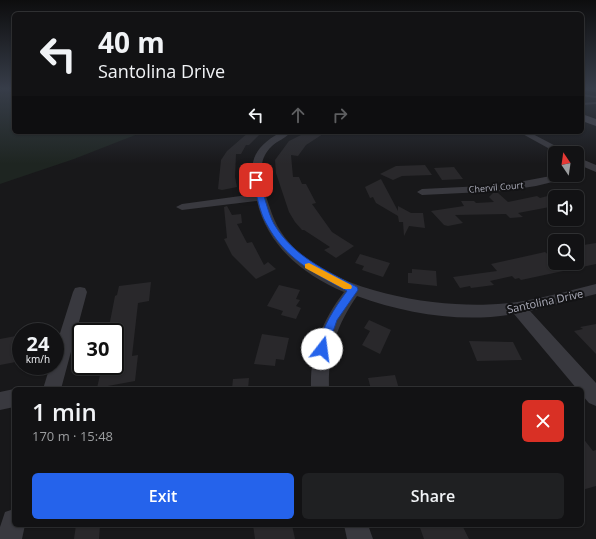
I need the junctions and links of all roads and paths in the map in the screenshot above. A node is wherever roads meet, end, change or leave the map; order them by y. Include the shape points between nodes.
1 (584, 118) edge
2 (596, 123) edge
3 (284, 134) edge
4 (527, 134) edge
5 (550, 146) edge
6 (584, 163) edge
7 (596, 169) edge
8 (584, 172) edge
9 (548, 180) edge
10 (422, 192) dead end
11 (261, 197) junction
12 (182, 207) dead end
13 (596, 289) edge
14 (353, 290) junction
15 (80, 292) dead end
16 (518, 308) junction
17 (53, 387) edge
18 (320, 387) edge
19 (596, 396) edge
20 (12, 398) edge
21 (0, 401) edge
22 (12, 527) edge
23 (357, 527) edge
24 (9, 539) edge
25 (360, 539) edge

1 - 2 street
3 - 11 street, Santolina Drive via 270,142 258,158 255,174
4 - 5 street
6 - 7 street
7 - 8 street
9 - 10 street, Chervil Court via 503,188
11 - 12 street
11 - 14 street, Santolina Drive via 271,225 290,251 316,270
13 - 16 street, Santolina Drive
14 - 16 street, Santolina Drive via 389,302 435,310 468,312
14 - 18 street via 326,332 320,361
15 - 17 street
16 - 19 street
20 - 21 street
22 - 24 street
23 - 25 street

